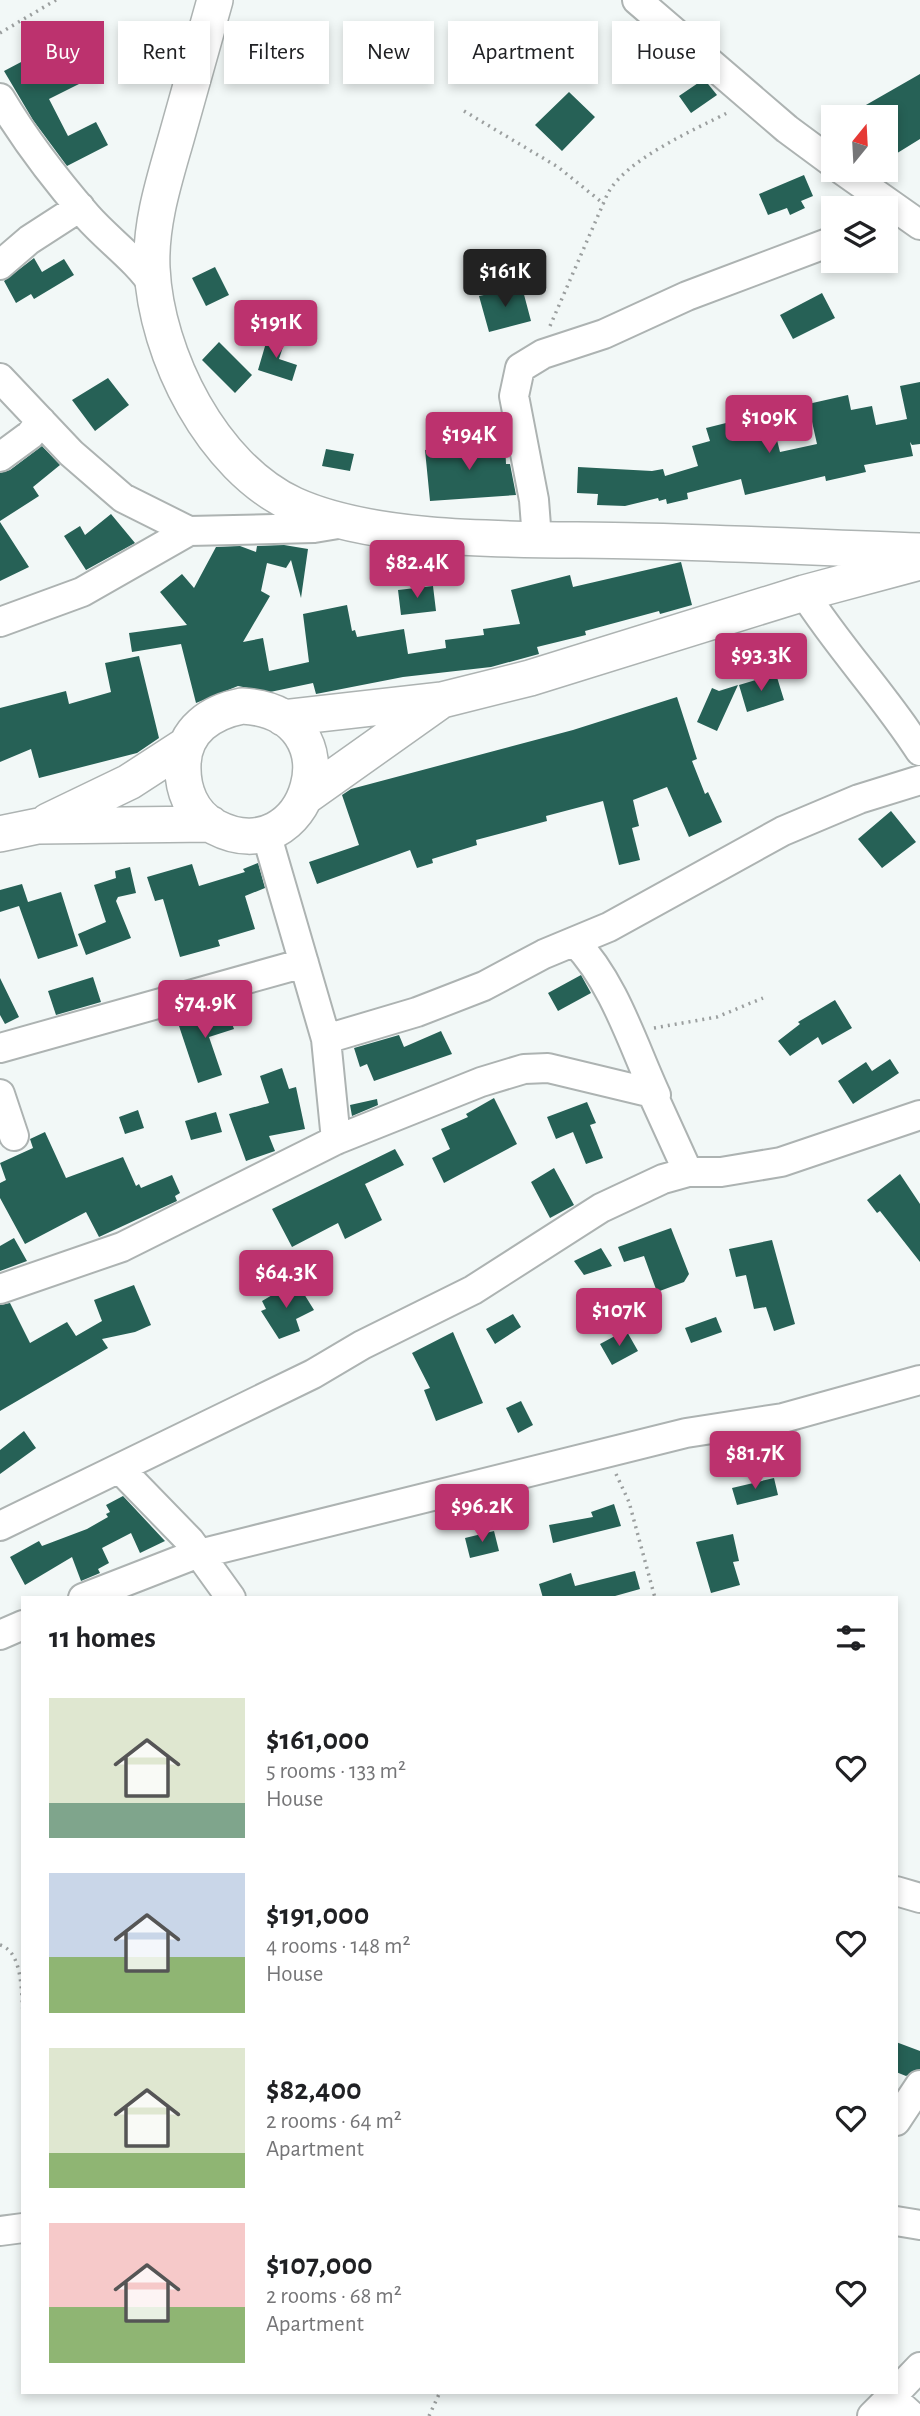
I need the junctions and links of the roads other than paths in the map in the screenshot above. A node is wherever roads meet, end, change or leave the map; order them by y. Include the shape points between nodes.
1 (215, 0) edge
2 (637, 0) edge
3 (2, 108) edge
4 (821, 154) edge
5 (857, 182) edge
6 (80, 207) junction
7 (903, 220) edge
8 (821, 246) edge
9 (0, 264) edge
10 (154, 286) junction
11 (0, 378) edge
12 (41, 421) junction
13 (0, 457) edge
14 (346, 523) junction
15 (189, 531) junction
16 (537, 539) junction
17 (920, 551) edge
18 (920, 562) edge
19 (804, 593) junction
20 (0, 622) edge
21 (442, 699) junction
22 (283, 718) junction
23 (183, 747) junction
24 (920, 751) edge
25 (920, 780) edge
26 (308, 795) junction
27 (211, 824) junction
28 (38, 826) junction
29 (266, 833) junction
30 (0, 834) edge
31 (575, 942) junction
32 (304, 963) junction
33 (326, 1039) junction
34 (0, 1048) edge
35 (0, 1094) edge
36 (656, 1095) junction
37 (920, 1115) edge
38 (14, 1136) dead end
39 (337, 1140) junction
40 (688, 1172) junction
41 (0, 1289) edge
42 (920, 1380) edge
43 (120, 1469) junction
44 (0, 1526) edge
45 (199, 1554) junction
46 (88, 1596) edge
47 (230, 1596) edge
48 (21, 1626) edge
49 (0, 1635) edge
50 (898, 1892) edge
51 (920, 1898) edge
52 (920, 2085) edge
53 (898, 2118) edge
54 (898, 2221) edge
55 (920, 2225) edge
56 (21, 2228) edge
57 (0, 2231) edge
58 (920, 2367) edge
59 (898, 2390) edge
60 (889, 2399) edge
61 (912, 2416) edge

1 - 10 main road via 155,219
2 - 4 street
3 - 6 street
5 - 7 street
6 - 9 street
6 - 10 street
8 - 16 street via 687,296 604,334 543,354 520,368 514,387
10 - 14 main road via 169,347 187,390 227,452 264,487 291,503
11 - 12 street
12 - 13 street
12 - 15 street via 123,498
14 - 15 street
14 - 16 main road
15 - 20 street via 82,592
16 - 17 main road
18 - 19 main road
19 - 21 main road via 530,678
19 - 24 street
21 - 22 main road
21 - 26 main road
22 - 23 main road via 257,707 228,709 203,723
22 - 26 main road via 295,727 310,752
23 - 27 main road via 184,787 191,803
23 - 28 main road via 129,782
25 - 31 street via 783,831
26 - 29 main road via 291,818
27 - 28 main road
27 - 29 main road via 237,835
28 - 30 main road
29 - 32 street
31 - 33 street via 457,997
31 - 36 street via 594,966
32 - 33 street
32 - 34 street
33 - 39 street
35 - 38 street
36 - 39 street via 548,1068 524,1069 449,1093
36 - 40 street
37 - 40 street via 780,1162 721,1172
39 - 41 street via 122,1247
40 - 43 street via 601,1208 473,1290
42 - 45 street via 783,1418 685,1433
43 - 44 street
43 - 45 street
45 - 46 street
45 - 47 street
48 - 49 street
50 - 51 street
52 - 53 street
54 - 55 street
56 - 57 street
58 - 59 street
60 - 61 street

